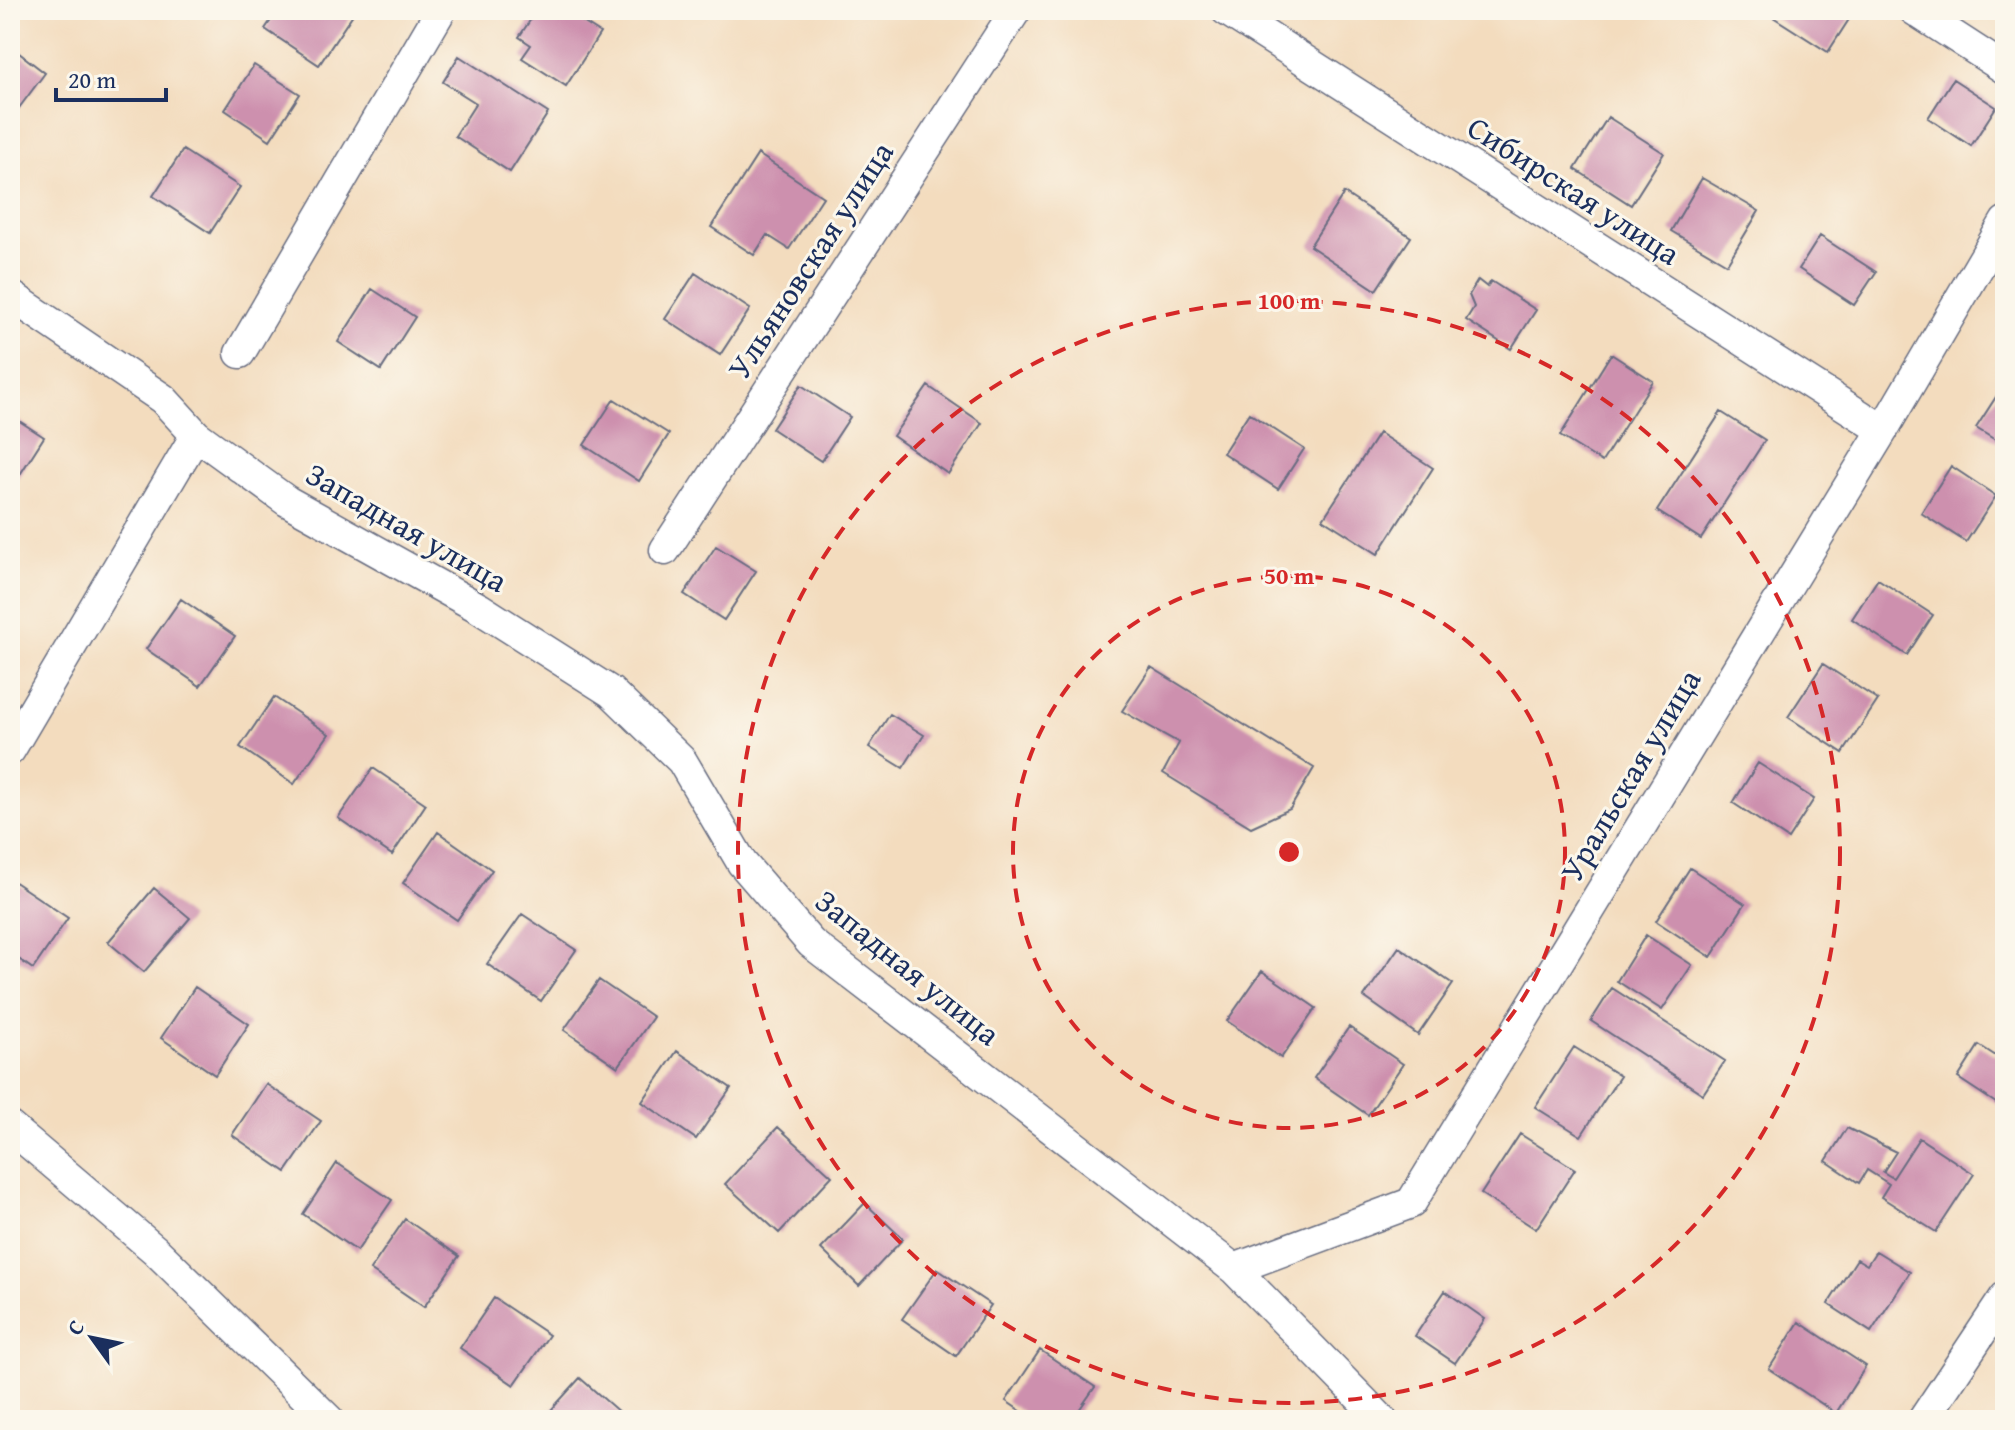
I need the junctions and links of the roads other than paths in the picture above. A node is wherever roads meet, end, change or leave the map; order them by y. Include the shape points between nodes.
1 (441, 10) edge
2 (1016, 10) edge
3 (1226, 10) edge
4 (1914, 10) edge
5 (2005, 69) edge
6 (2005, 222) edge
7 (10, 295) edge
8 (240, 353) dead end
9 (1883, 430) junction
10 (196, 435) junction
11 (665, 550) dead end
12 (10, 750) edge
13 (10, 1127) edge
14 (1234, 1269) junction
15 (2005, 1297) edge
16 (329, 1420) edge
17 (1382, 1420) edge
18 (1923, 1420) edge

1 - 8 street
2 - 11 street, Ульяновская улица
3 - 9 street, Сибирская улица
4 - 5 street
6 - 9 street, Уральская улица
7 - 10 street, Западная улица via 163,399
9 - 14 street, Уральская улица via 1411,1203
10 - 12 street
10 - 14 street, Западная улица via 287,501 479,608 611,692 682,761 742,863 811,943
13 - 16 street via 155,1250
14 - 17 street, Западная улица
15 - 18 street

